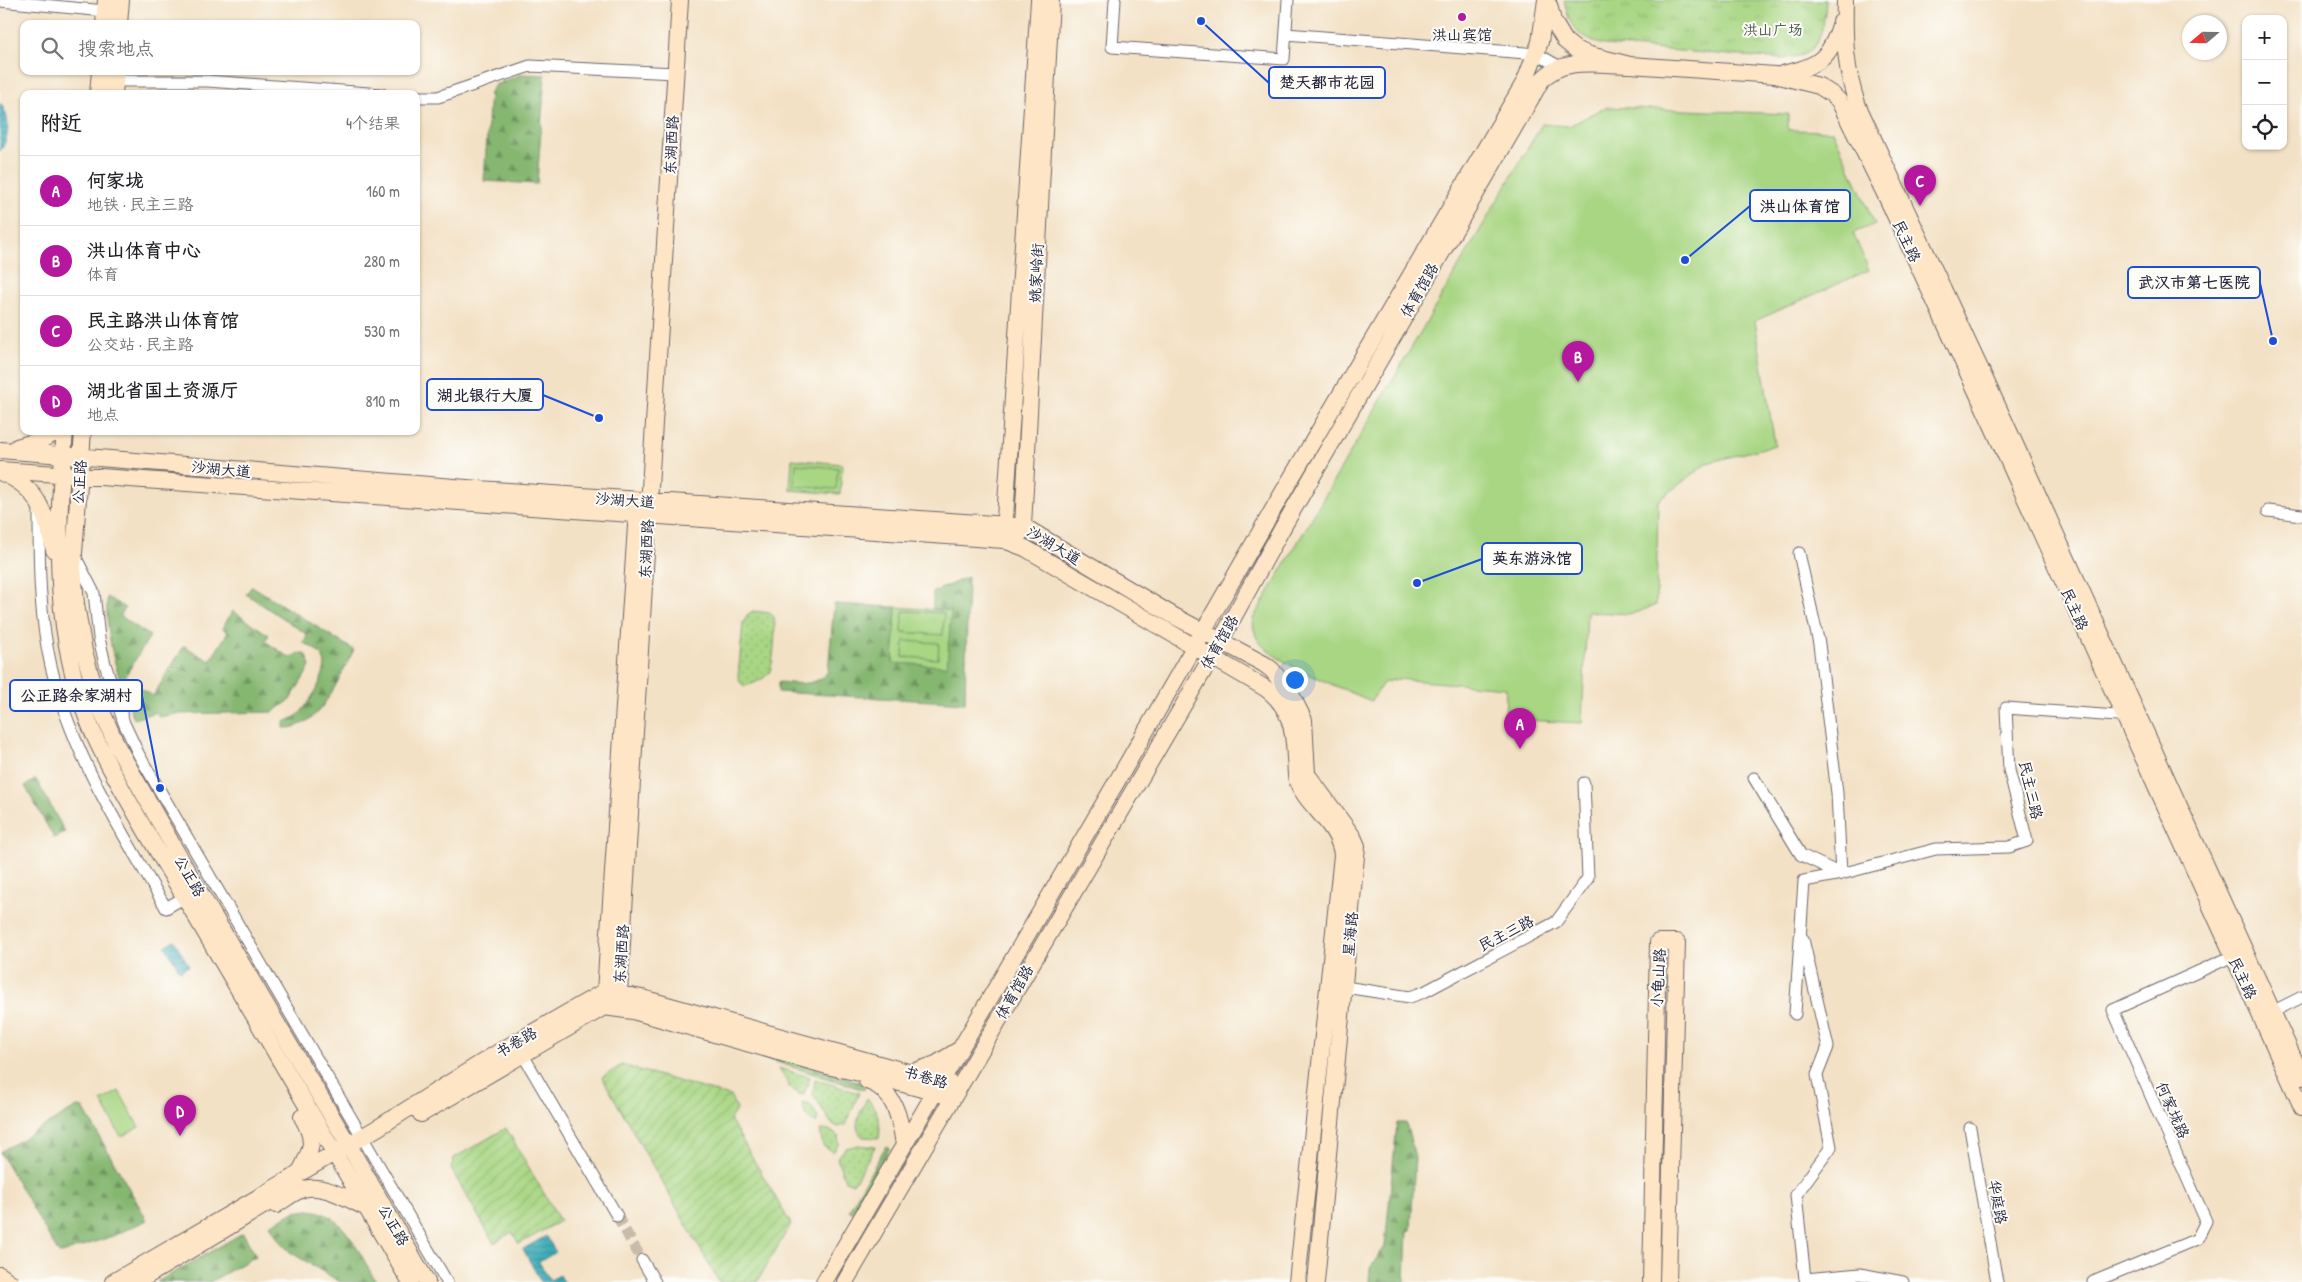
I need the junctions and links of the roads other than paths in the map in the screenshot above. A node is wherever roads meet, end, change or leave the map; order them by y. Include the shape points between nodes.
1 (121, 0) edge
2 (673, 0) edge
3 (680, 0) edge
4 (1039, 0) edge
5 (1051, 0) edge
6 (1115, 0) edge
7 (1288, 0) edge
8 (1547, 0) edge
9 (0, 1) edge
10 (1845, 5) edge
11 (105, 12) edge
12 (119, 20) edge
13 (1286, 34) junction
14 (1536, 54) junction
15 (1630, 65) junction
16 (1560, 66) junction
17 (671, 73) junction
18 (100, 75) edge
19 (1775, 75) junction
20 (115, 82) edge
21 (98, 90) edge
22 (328, 90) edge
23 (420, 97) edge
24 (1852, 109) junction
25 (50, 435) edge
26 (65, 435) edge
27 (83, 435) edge
28 (0, 450) edge
29 (63, 455) junction
30 (80, 456) junction
31 (0, 471) edge
32 (62, 475) junction
33 (79, 475) junction
34 (39, 502) junction
35 (643, 508) junction
36 (2268, 511) dead end
37 (2302, 515) edge
38 (1023, 526) junction
39 (1008, 536) junction
40 (1799, 553) dead end
41 (74, 554) junction
42 (59, 572) junction
43 (1204, 632) junction
44 (1220, 641) junction
45 (1194, 648) junction
46 (1211, 658) junction
47 (2131, 717) junction
48 (1754, 778) dead end
49 (1584, 782) dead end
50 (1841, 874) junction
51 (185, 897) junction
52 (1801, 926) junction
53 (2233, 956) junction
54 (1327, 984) junction
55 (1345, 987) junction
56 (2302, 997) edge
57 (612, 1000) junction
58 (2272, 1012) junction
59 (1795, 1014) dead end
60 (961, 1048) junction
61 (523, 1055) junction
62 (280, 1059) junction
63 (853, 1072) junction
64 (910, 1073) junction
65 (2302, 1077) edge
66 (938, 1087) junction
67 (955, 1092) junction
68 (2302, 1107) edge
69 (1970, 1128) dead end
70 (365, 1140) junction
71 (904, 1144) junction
72 (344, 1153) junction
73 (300, 1172) junction
74 (367, 1208) junction
75 (256, 1211) junction
76 (617, 1216) tunnel mouth
77 (642, 1260) tunnel mouth
78 (0, 1275) edge
79 (10, 1282) edge
80 (114, 1282) edge
81 (137, 1282) edge
82 (410, 1282) edge
83 (427, 1282) edge
84 (446, 1282) edge
85 (655, 1282) edge
86 (824, 1282) edge
87 (845, 1282) edge
88 (1297, 1282) edge
89 (1316, 1282) edge
90 (1651, 1282) edge
91 (1668, 1282) edge
92 (1903, 1282) edge
93 (1997, 1282) edge
94 (2093, 1282) edge

1 - 12 main road
2 - 17 main road, 东湖西路
3 - 17 main road, 东湖西路
4 - 39 main road, 姚家岭街
5 - 38 main road, 姚家岭街
6 - 13 street via 1112,46 1284,59
7 - 13 street
8 - 14 main road, 体育馆路
8 - 15 main road via 1556,27 1570,46 1590,55
9 - 11 street
10 - 19 main road via 1832,48 1819,62 1807,69
10 - 24 main road
13 - 14 street
14 - 16 street
14 - 43 main road, 体育馆路 via 1525,81 1479,163 1286,487
15 - 16 main road
15 - 19 main road
16 - 44 main road, 体育馆路 via 1541,81 1287,519
17 - 23 street via 530,66 438,97
17 - 35 main road, 东湖西路
18 - 21 main road
19 - 24 main road via 1826,89
20 - 22 street via 207,81
24 - 47 main road, 民主路 via 1988,416
25 - 28 main road via 29,444
26 - 29 main road, 公正路
27 - 30 main road, 公正路
28 - 29 main road, 沙湖大道
29 - 30 main road, 沙湖大道
29 - 32 main road, 公正路
30 - 33 main road, 公正路
30 - 35 main road, 沙湖大道
31 - 32 main road, 沙湖大道
31 - 34 main road via 23,484
32 - 33 main road, 沙湖大道
32 - 42 main road, 公正路
33 - 35 main road, 沙湖大道
33 - 41 main road, 公正路
34 - 42 main road via 48,524
34 - 51 street via 41,603 59,695 91,776 166,908
35 - 39 main road, 沙湖大道
35 - 57 main road, 东湖西路
36 - 37 street
38 - 39 main road, 姚家岭街
38 - 43 main road, 沙湖大道
39 - 45 main road, 沙湖大道
40 - 50 street via 1820,653 1837,793
41 - 70 street via 94,593 103,657 131,739
41 - 72 main road, 公正路 via 78,624 92,684 111,733
42 - 51 main road, 公正路 via 62,621 83,708 101,750
43 - 44 main road, 沙湖大道
43 - 45 main road, 体育馆路
44 - 46 main road, 体育馆路
44 - 55 main road, 星海路 via 1264,664 1292,696 1304,720 1307,774 1357,846
45 - 46 main road, 沙湖大道
45 - 60 main road, 体育馆路
46 - 54 main road, 星海路 via 1265,688 1280,701 1293,729 1297,780 1339,841 1342,866
46 - 67 main road, 体育馆路
47 - 50 street, 民主三路 via 2006,708 2009,770 2028,841 2009,848 1936,849
47 - 53 main road, 民主路
47 - 58 main road, 民主路
48 - 50 street via 1801,855
49 - 55 street, 民主三路 via 1588,878 1556,922 1410,997
50 - 52 street, 民主三路 via 1804,881
51 - 62 main road, 公正路
52 - 59 street
52 - 92 street via 1828,1047 1816,1075 1831,1147 1796,1195 1805,1279 1860,1274
53 - 68 main road, 民主路
53 - 94 street, 何家垅路 via 2113,1010 2206,1221 2197,1240
54 - 55 street, 民主三路
54 - 88 main road, 星海路
55 - 89 main road, 星海路
56 - 58 street
57 - 61 main road, 书卷路
57 - 63 main road, 书卷路
57 - 64 main road, 书卷路
57 - 70 main road, 书卷路 via 497,1053
58 - 65 main road, 民主路
60 - 64 main road via 936,1064
60 - 66 main road, 体育馆路
61 - 70 main road, 书卷路
61 - 76 street
62 - 72 main road, 公正路
62 - 73 main road via 278,1075 311,1134 310,1151
63 - 66 main road, 书卷路
63 - 71 main road via 889,1096 898,1116
64 - 66 main road, 书卷路
66 - 67 main road, 书卷路
66 - 71 main road, 体育馆路
67 - 87 main road, 体育馆路
69 - 93 street, 华庭路
70 - 72 main road, 书卷路
70 - 84 street
71 - 86 main road, 体育馆路
72 - 73 main road, 书卷路
72 - 74 main road, 公正路
72 - 75 main road, 书卷路
72 - 83 main road, 公正路
73 - 80 main road, 书卷路
74 - 75 main road via 327,1191 310,1188 263,1212
74 - 82 main road, 公正路
75 - 81 main road, 书卷路
77 - 85 street
78 - 79 main road
90 - 91 main road, 小龟山路 via 1658,942 1677,942

